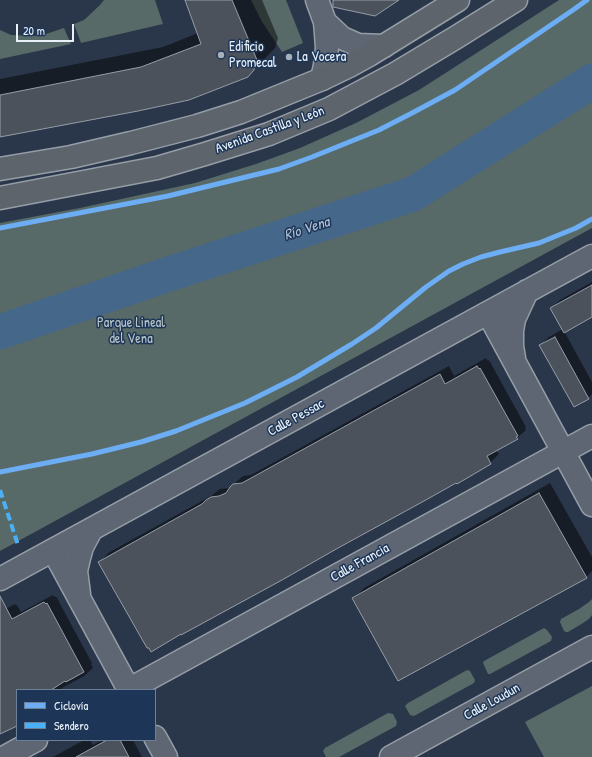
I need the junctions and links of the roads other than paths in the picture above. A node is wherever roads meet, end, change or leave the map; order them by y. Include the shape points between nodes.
1 (317, 0) edge
2 (458, 0) edge
3 (516, 0) edge
4 (325, 22) junction
5 (384, 46) junction
6 (322, 79) junction
7 (0, 169) edge
8 (0, 198) edge
9 (592, 256) edge
10 (527, 291) junction
11 (488, 313) junction
12 (516, 365) junction
13 (592, 436) edge
14 (563, 452) junction
15 (592, 505) edge
16 (91, 530) junction
17 (53, 550) junction
18 (0, 579) edge
19 (80, 601) junction
20 (592, 647) edge
21 (128, 689) edge
22 (131, 689) edge
23 (156, 739) edge
24 (34, 741) edge
25 (5, 757) edge
26 (166, 757) edge
27 (391, 757) edge

1 - 4 street
2 - 5 main road, Avenida Castilla y León
3 - 8 main road, Avenida Castilla y León via 395,74 329,109 269,134 156,168
4 - 5 street via 342,38 358,45
4 - 6 street via 327,48
5 - 6 main road, Avenida Castilla y León
6 - 7 main road, Avenida Castilla y León via 241,112 198,126 71,157
9 - 10 street, Calle Pessac
10 - 11 street, Calle Pessac
10 - 12 street via 514,319 512,331
11 - 12 street
11 - 16 street, Calle Pessac
12 - 14 street
13 - 14 street, Calle Francia
14 - 15 street
14 - 22 street, Calle Francia
16 - 17 street, Calle Pessac
16 - 19 street via 82,547 76,571
17 - 18 street, Calle Pessac
17 - 19 street
19 - 21 street
20 - 27 street, Calle Loudun
23 - 26 street
24 - 25 street

